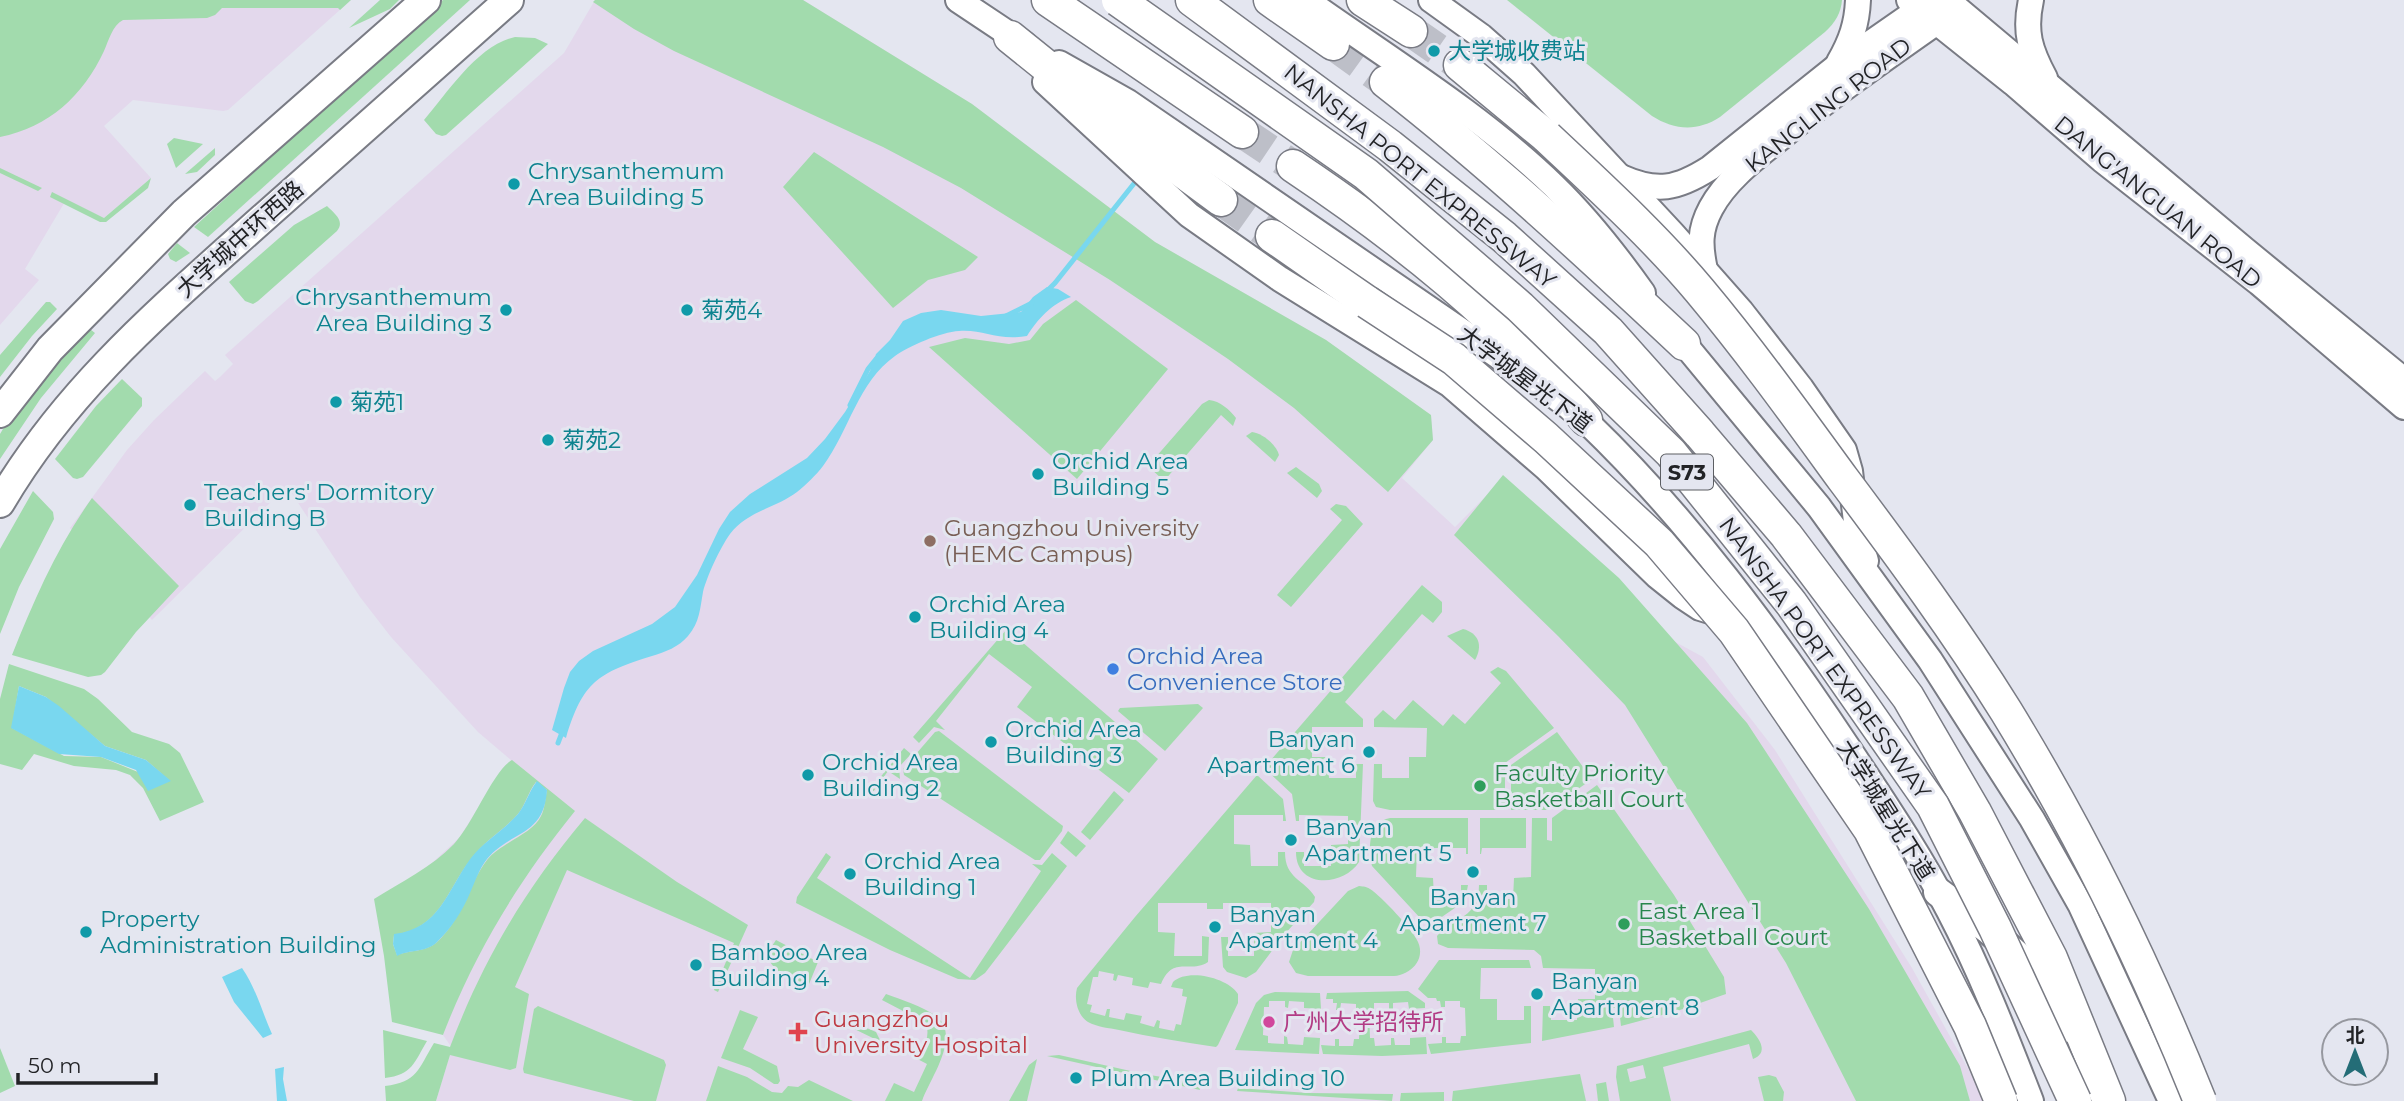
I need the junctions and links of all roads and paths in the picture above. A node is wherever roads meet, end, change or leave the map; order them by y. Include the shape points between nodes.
1 (426, 0) edge
2 (509, 0) edge
3 (957, 0) edge
4 (1048, 0) edge
5 (1118, 0) edge
6 (1192, 0) edge
7 (1270, 0) edge
8 (1306, 0) edge
9 (1363, 0) edge
10 (1431, 0) edge
11 (1858, 0) edge
12 (2031, 0) edge
13 (1959, 3) edge
14 (1924, 8) edge
15 (1411, 31) tunnel mouth
16 (1010, 37) junction
17 (1333, 44) tunnel mouth
18 (1460, 65) tunnel mouth
19 (1836, 67) junction
20 (1386, 82) tunnel mouth
21 (2049, 85) junction
22 (1242, 132) tunnel mouth
23 (1293, 166) tunnel mouth
24 (1620, 177) junction
25 (1222, 200) tunnel mouth
26 (1272, 236) tunnel mouth
27 (1705, 270) junction
28 (1684, 344) junction
29 (2404, 380) edge
30 (2404, 407) edge
31 (0, 414) edge
32 (1586, 420) junction
33 (0, 503) edge
34 (1870, 575) junction
35 (1763, 627) junction
36 (1938, 892) junction
37 (2001, 1101) edge
38 (2031, 1101) edge
39 (2075, 1101) edge
40 (2099, 1101) edge
41 (2109, 1101) edge
42 (2171, 1101) edge
43 (2200, 1101) edge

1 - 31 main road via 184,213 50,349
2 - 33 main road, 大学城中环西路 via 103,366 36,446
3 - 16 main road, 大学城星光下道
4 - 22 highway
5 - 39 highway, NANSHA PORT EXPRESSWAY / S73, bridge via 1366,174 1520,307 1671,453 1791,603 1933,806
6 - 41 highway, NANSHA PORT EXPRESSWAY / S73 via 1379,137 1504,237 1608,331 1786,535 1908,697 1975,812 2051,958
7 - 17 highway
8 - 28 main road via 1520,155 1611,249
9 - 15 highway
10 - 24 main road via 1510,61
11 - 19 main road via 1855,29
12 - 21 main road via 2027,31 2031,52
13 - 14 main road, KANGLING ROAD
13 - 21 main road, DANG'ANGUAN ROAD
14 - 19 main road, KANGLING ROAD
14 - 27 main road, KANGLING ROAD via 1723,190 1704,224 1700,243
14 - 30 main road, DANG'ANGUAN ROAD
16 - 25 highway
16 - 32 main road, 大学城星光下道 via 1128,102
16 - 35 main road via 1046,83 1210,231 1449,384 1682,596 1700,608
18 - 43 highway, bridge via 1547,136 1699,290 1940,612 2005,710 2082,843 2146,973
19 - 24 main road, KANGLING ROAD via 1693,178 1649,187
20 - 28 highway via 1514,188
21 - 29 main road, DANG'ANGUAN ROAD
23 - 32 highway via 1461,291
24 - 27 main road
26 - 37 highway, bridge via 1454,359 1658,542 1734,631 1870,830 1970,1027
27 - 34 main road via 1844,450 1857,530
28 - 34 main road
32 - 35 main road, 大学城星光下道 via 1693,537
34 - 42 main road via 2032,819 2080,904
35 - 36 main road, 大学城星光下道 via 1893,816
36 - 38 main road, 大学城星光下道 via 1992,1003
36 - 40 main road via 2034,971

